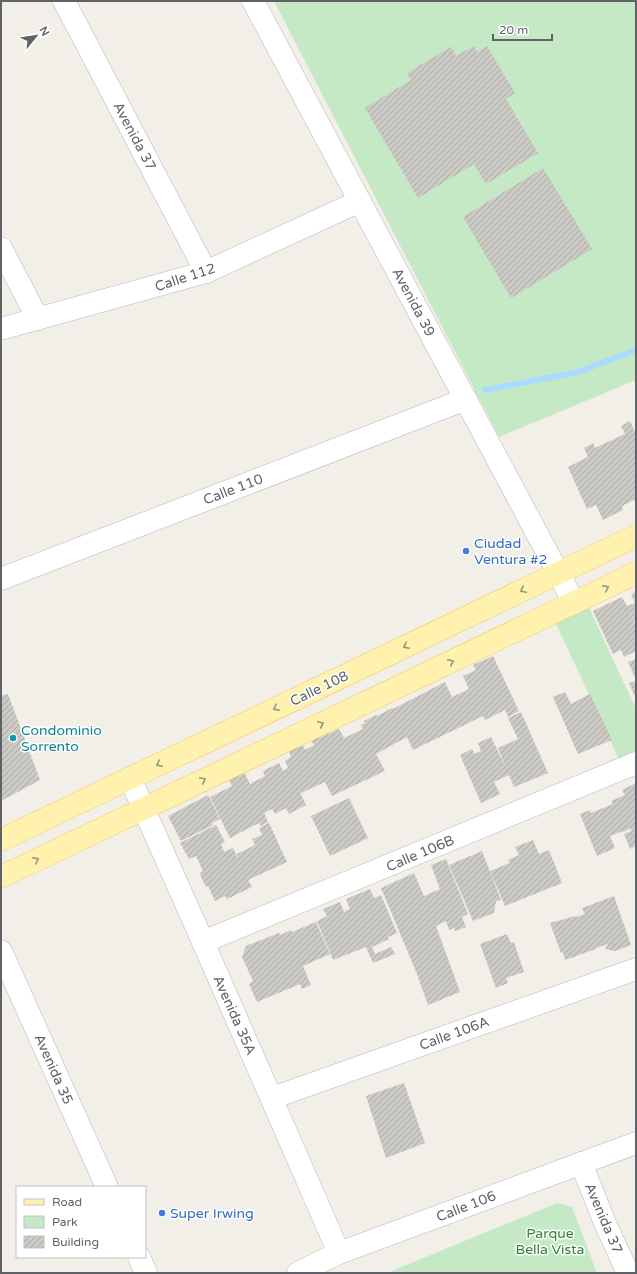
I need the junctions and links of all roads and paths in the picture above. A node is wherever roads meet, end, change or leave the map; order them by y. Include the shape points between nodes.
1 (64, 1) edge
2 (253, 1) edge
3 (360, 201) junction
4 (1, 248) edge
5 (206, 272) junction
6 (38, 319) junction
7 (1, 329) edge
8 (466, 400) junction
9 (636, 536) edge
10 (559, 573) junction
11 (636, 573) edge
12 (1, 579) edge
13 (574, 603) junction
14 (636, 763) edge
15 (130, 778) junction
16 (143, 809) junction
17 (1, 840) edge
18 (1, 877) edge
19 (203, 942) junction
20 (1, 952) edge
21 (636, 969) edge
22 (272, 1098) junction
23 (636, 1143) edge
24 (581, 1163) junction
25 (107, 1186) edge
26 (339, 1253) junction
27 (139, 1258) edge
28 (146, 1273) edge
29 (298, 1273) edge
30 (628, 1273) edge

1 - 5 street, Avenida 37
2 - 3 street, Avenida 39
3 - 5 street, Calle 112
3 - 8 street, Avenida 39
4 - 6 street
5 - 6 street, Calle 112
6 - 7 street, Calle 112
8 - 10 street, Avenida 39
8 - 12 street, Calle 110
9 - 10 main road, Calle 108
10 - 13 street, Avenida 39
10 -> 15 main road, Calle 108
13 -> 11 main road
16 -> 13 main road
14 - 19 street, Calle 106B
15 - 16 street, Avenida 35A
15 - 17 main road, Calle 108
18 -> 16 main road
16 - 19 street, Avenida 35A
19 - 22 street, Avenida 35A
20 - 25 street, Avenida 35
21 - 22 street, Calle 106A
22 - 26 street, Avenida 35A
23 - 24 street, Calle 106
24 - 26 street, Calle 106
24 - 30 street, Avenida 37
26 - 29 street, Calle 106
27 - 28 street

